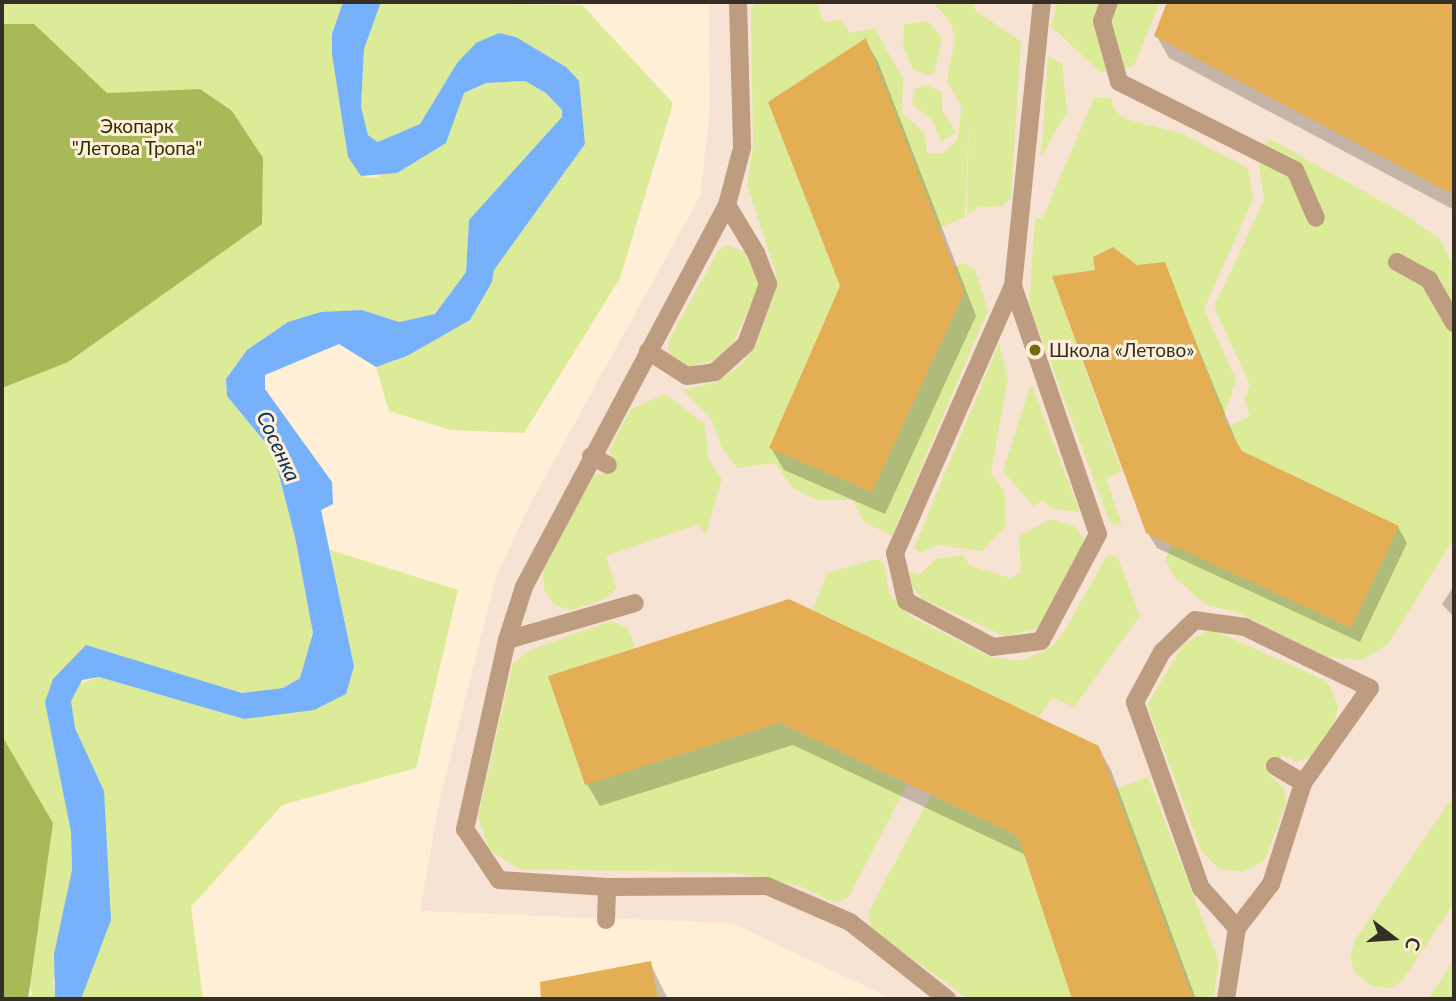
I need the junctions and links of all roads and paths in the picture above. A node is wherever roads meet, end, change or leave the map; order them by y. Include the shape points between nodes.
1 (738, 2) edge
2 (1042, 2) edge
3 (1109, 2) edge
4 (727, 205) junction
5 (1316, 218) dead end
6 (1397, 262) dead end
7 (1013, 286) junction
8 (1454, 323) edge
9 (649, 351) junction
10 (635, 603) dead end
11 (507, 640) junction
12 (1275, 766) dead end
13 (1303, 783) junction
14 (607, 887) junction
15 (606, 920) dead end
16 (1237, 928) junction
17 (947, 999) edge
18 (1226, 999) edge

1 - 4 lane via 742,148
2 - 7 lane
3 - 5 lane via 1102,21 1119,82 1295,170
4 - 9 lane
4 - 9 lane via 756,253 768,284 746,344 715,372 688,376
6 - 8 lane via 1429,280
7 - 7 lane via 895,553 906,601 993,647 1041,641 1098,534
9 - 11 lane via 600,460 524,587
10 - 11 lane
11 - 14 lane via 465,829 499,880
12 - 13 lane
13 - 16 lane via 1271,884
13 - 16 lane via 1370,688 1245,627 1195,620 1162,652 1135,702 1202,888
14 - 15 lane
14 - 17 lane via 768,886 850,922
16 - 18 lane

